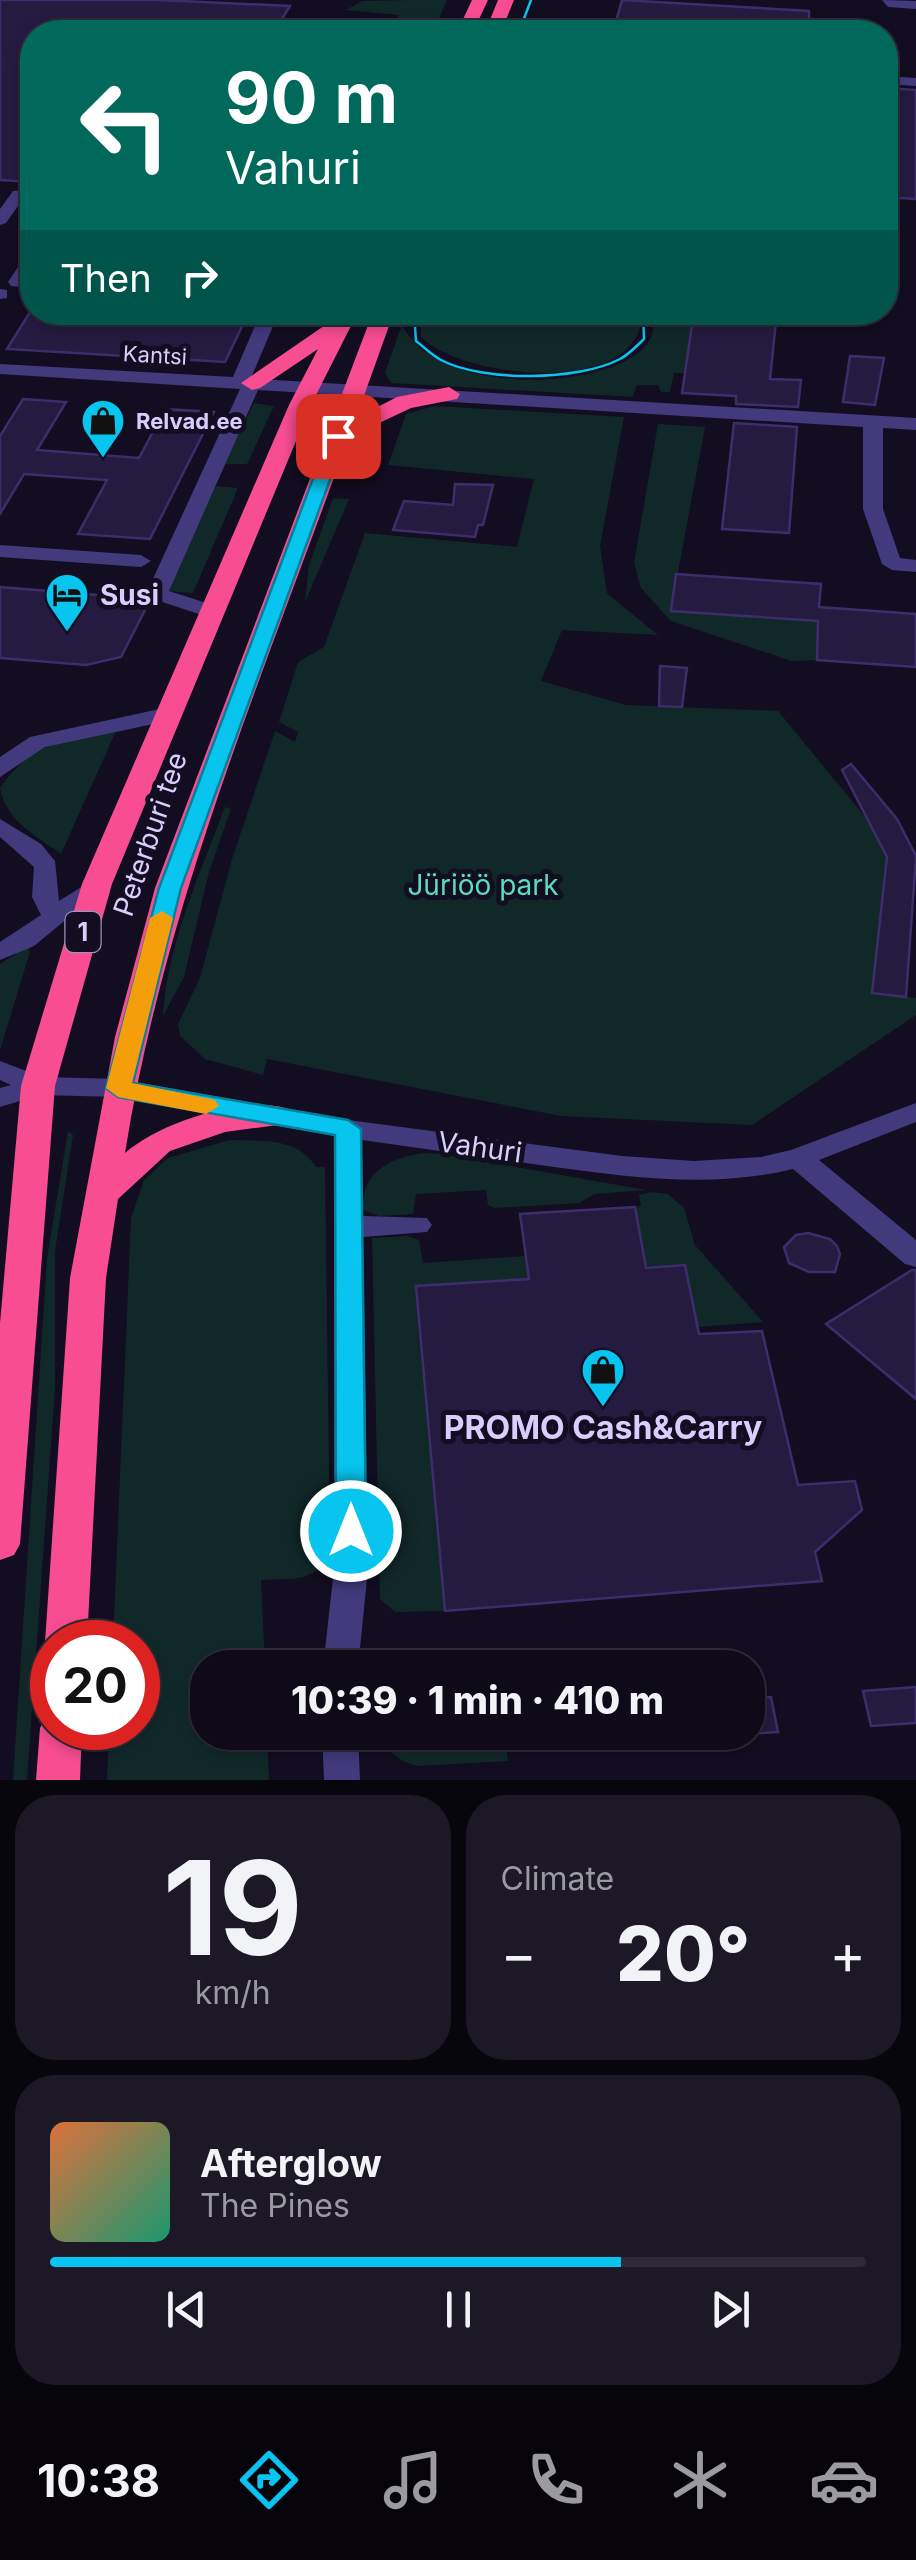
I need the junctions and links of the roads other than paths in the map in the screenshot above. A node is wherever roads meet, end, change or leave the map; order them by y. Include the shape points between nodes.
1 (889, 0) edge
2 (916, 5) edge
3 (20, 194) edge
4 (0, 220) edge
5 (266, 325) edge
6 (333, 325) edge
7 (341, 325) edge
8 (379, 325) edge
9 (3, 373) edge
10 (246, 382) junction
11 (308, 386) junction
12 (355, 388) junction
13 (450, 394) junction
14 (873, 421) junction
15 (916, 424) edge
16 (316, 494) junction
17 (0, 551) edge
18 (141, 561) dead end
19 (916, 566) edge
20 (211, 612) junction
21 (169, 714) junction
22 (0, 770) edge
23 (0, 826) edge
24 (98, 884) junction
25 (54, 917) junction
26 (0, 952) edge
27 (0, 1070) edge
28 (38, 1086) junction
29 (118, 1088) junction
30 (0, 1098) edge
31 (916, 1112) edge
32 (273, 1116) junction
33 (348, 1129) junction
34 (798, 1158) junction
35 (102, 1194) junction
36 (417, 1225) dead end
37 (349, 1228) junction
38 (916, 1256) edge
39 (0, 1544) edge
40 (67, 1620) edge
41 (342, 1650) edge
42 (60, 1750) edge
43 (341, 1750) edge
44 (58, 1780) edge
45 (342, 1780) edge

1 - 2 street
3 - 4 street
5 - 10 street
6 - 10 highway via 280,368
7 - 11 highway, Peterburi tee / 1
8 - 12 highway, Peterburi tee
9 - 10 street, Kantsi
10 - 11 street, Kantsi
10 - 20 street via 157,594
11 - 12 street, Kantsi
11 - 20 highway, Peterburi tee / 1
12 - 13 street, Kantsi
12 - 16 highway, Peterburi tee
13 - 14 street, Kantsi
13 - 16 highway via 405,402 366,420
14 - 15 street, Kantsi
14 - 19 street via 872,510 892,564
16 - 29 highway, Peterburi tee via 170,888
17 - 18 street
20 - 21 highway, Peterburi tee / 1
21 - 22 street via 49,738
21 - 24 highway, Peterburi tee / 1
23 - 25 street via 46,866 45,897
24 - 25 street
24 - 28 highway, Peterburi tee / 1
25 - 26 street
27 - 28 street
28 - 29 street, Vahuri
28 - 30 street
28 - 39 highway, Peterburi tee / 1
29 - 32 street, Vahuri
29 - 35 highway, Peterburi tee
31 - 34 street, Vahuri
32 - 33 street, Vahuri
32 - 35 highway via 222,1121 158,1143
33 - 34 street, Vahuri via 694,1171
33 - 37 street
34 - 38 street
35 - 40 highway, Peterburi tee via 88,1278
36 - 37 street
37 - 41 street via 351,1569
42 - 44 highway
43 - 45 street

